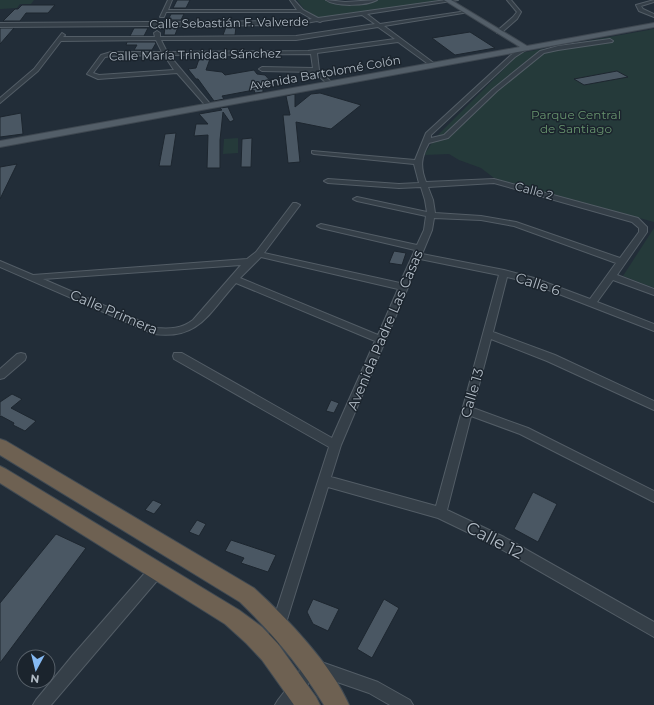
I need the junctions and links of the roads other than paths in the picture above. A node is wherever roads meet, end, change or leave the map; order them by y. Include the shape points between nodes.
1 (170, 0) edge
2 (292, 0) edge
3 (328, 0) edge
4 (374, 0) edge
5 (456, 0) edge
6 (509, 0) edge
7 (448, 1) edge
8 (654, 1) edge
9 (165, 11) junction
10 (302, 11) junction
11 (467, 12) junction
12 (364, 14) junction
13 (654, 16) edge
14 (320, 21) junction
15 (159, 24) junction
16 (0, 25) edge
17 (68, 25) junction
18 (380, 26) junction
19 (654, 26) edge
20 (499, 32) junction
21 (157, 38) junction
22 (59, 39) junction
23 (399, 40) junction
24 (610, 41) dead end
25 (549, 44) junction
26 (561, 47) junction
27 (526, 48) junction
28 (314, 52) junction
29 (165, 54) junction
30 (488, 55) junction
31 (506, 63) junction
32 (433, 65) junction
33 (262, 69) dead end
34 (179, 70) junction
35 (316, 70) junction
36 (485, 82) junction
37 (330, 84) junction
38 (501, 86) junction
39 (0, 101) edge
40 (210, 106) junction
41 (428, 141) junction
42 (0, 144) edge
43 (314, 152) dead end
44 (418, 162) junction
45 (328, 181) dead end
46 (424, 186) junction
47 (357, 199) dead end
48 (296, 205) dead end
49 (431, 215) junction
50 (321, 226) dead end
51 (419, 252) junction
52 (259, 254) junction
53 (249, 262) junction
54 (622, 262) junction
55 (0, 264) edge
56 (504, 273) junction
57 (612, 276) junction
58 (33, 277) junction
59 (235, 279) junction
60 (403, 288) junction
61 (654, 292) edge
62 (592, 303) junction
63 (654, 328) edge
64 (489, 334) junction
65 (381, 340) junction
66 (178, 356) dead end
67 (21, 357) dead end
68 (0, 375) edge
69 (654, 406) edge
70 (467, 410) junction
71 (335, 445) junction
72 (0, 446) edge
73 (0, 474) edge
74 (323, 480) junction
75 (654, 497) edge
76 (440, 513) junction
77 (156, 570) junction
78 (277, 625) junction
79 (654, 630) edge
80 (270, 652) junction
81 (310, 665) junction
82 (295, 700) edge
83 (41, 705) edge
84 (338, 705) edge
85 (405, 705) edge

1 - 9 street
2 - 10 street
3 - 4 street via 344,3
5 - 7 street, Calle Sebastián F. Valverde
6 - 20 street via 518,12
7 - 11 main road
7 - 12 street, Calle Sebastián F. Valverde
8 - 13 street via 638,6
9 - 10 street
9 - 15 street
10 - 14 street
11 - 18 street
11 - 20 main road
12 - 14 street, Calle Sebastián F. Valverde
12 - 18 street
14 - 15 street, Calle Sebastián F. Valverde via 274,24
15 - 17 street, Calle Sebastián F. Valverde
15 - 21 street
16 - 17 street, Calle Sebastián F. Valverde
17 - 22 street
18 - 21 street via 296,38
18 - 23 street
19 - 25 main road, Avenida Bartolomé Colón
20 - 27 main road
21 - 22 street
21 - 29 street
22 - 39 street via 36,70
23 - 28 street, Calle María Trinidad Sánchez
23 - 32 street
24 - 26 street
25 - 26 street
25 - 27 main road, Avenida Bartolomé Colón
26 - 38 street via 542,52
27 - 30 main road, Avenida Bartolomé Colón
27 - 31 street
28 - 29 street, Calle María Trinidad Sánchez
28 - 35 street
29 - 34 street
29 - 34 street, Calle María Trinidad Sánchez via 108,54 101,58 90,74 103,77
30 - 31 main road via 500,57
30 - 32 main road, Avenida Bartolomé Colón
31 - 36 street
32 - 37 main road, Avenida Bartolomé Colón
33 - 35 street
34 - 40 street
35 - 37 street
36 - 38 street
36 - 41 street via 428,134
37 - 40 main road, Avenida Bartolomé Colón
38 - 41 street via 446,137
40 - 42 main road, Avenida Bartolomé Colón
41 - 44 street via 420,151
43 - 44 street
44 - 46 street, Avenida Padre Las Casas
45 - 46 street, Calle 2 via 380,186
46 - 49 street, Avenida Padre Las Casas via 431,205
46 - 54 street, Calle 2 via 478,181 502,182 628,217 639,223 643,232
47 - 49 street
48 - 52 street, Calle Primera
49 - 51 street, Avenida Padre Las Casas
49 - 54 street via 481,218 516,224
50 - 51 street, Calle 6
51 - 56 street, Calle 6
51 - 60 street, Avenida Padre Las Casas
52 - 53 street, Calle Primera
52 - 60 street
53 - 58 street
53 - 59 street, Calle Primera
54 - 57 street
55 - 58 street, Calle Primera
56 - 62 street, Calle 6
56 - 64 street, Calle 13
57 - 61 street
57 - 62 street
58 - 59 street, Calle Primera via 166,333 189,328
59 - 65 street
60 - 65 street, Avenida Padre Las Casas
62 - 63 street, Calle 6
64 - 69 street via 551,358
64 - 70 street, Calle 13
65 - 71 street, Avenida Padre Las Casas
66 - 71 street
67 - 68 street
70 - 75 street via 524,431
70 - 76 street, Calle 13
71 - 74 street, Avenida Padre Las Casas
72 - 78 highway via 247,595
73 - 77 highway
74 - 76 street, Calle 12
74 - 78 street, Avenida Padre Las Casas
76 - 79 street, Calle 12 via 499,541
77 - 80 highway via 232,617
77 - 83 street
78 - 80 street, Avenida Padre Las Casas
78 - 81 highway
80 - 82 highway
81 - 82 street
81 - 84 highway
81 - 85 street via 373,687

